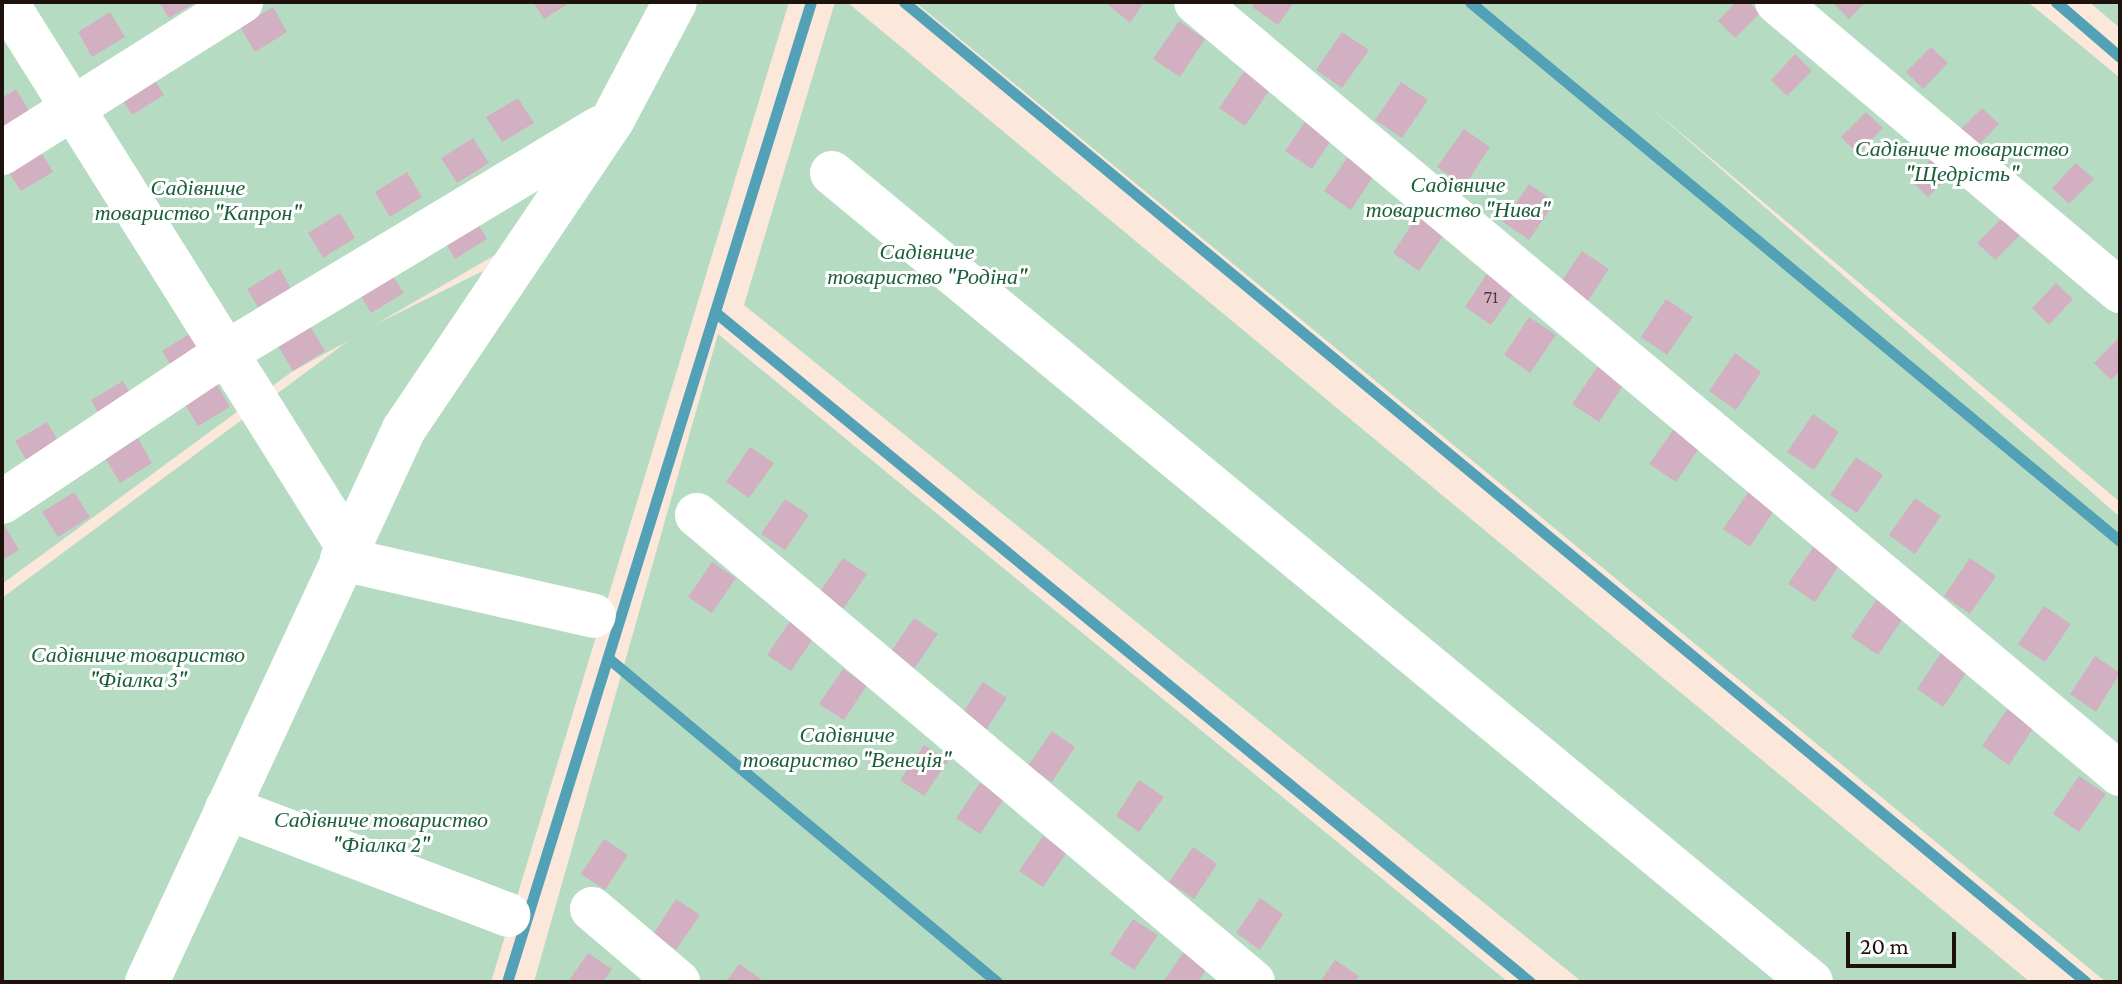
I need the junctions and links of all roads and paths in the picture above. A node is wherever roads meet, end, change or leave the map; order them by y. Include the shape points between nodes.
1 (6, 2) edge
2 (241, 2) edge
3 (675, 2) edge
4 (1196, 2) edge
5 (1777, 2) edge
6 (73, 107) junction
7 (613, 119) junction
8 (2, 153) edge
9 (832, 173) dead end
10 (2120, 291) edge
11 (227, 352) junction
12 (2, 502) edge
13 (697, 515) dead end
14 (345, 553) junction
15 (594, 616) dead end
16 (2120, 774) edge
17 (227, 808) junction
18 (592, 909) dead end
19 (508, 915) dead end
20 (147, 982) edge
21 (678, 982) edge
22 (1253, 982) edge
23 (1811, 982) edge

1 - 6 street
2 - 6 street
3 - 7 street
4 - 16 street
5 - 10 street
6 - 8 street
6 - 11 street
7 - 11 street
7 - 14 street via 404,429
9 - 23 street
11 - 12 street
11 - 14 street
13 - 22 street
14 - 15 street
14 - 17 street
17 - 19 street
17 - 20 street
18 - 21 street

